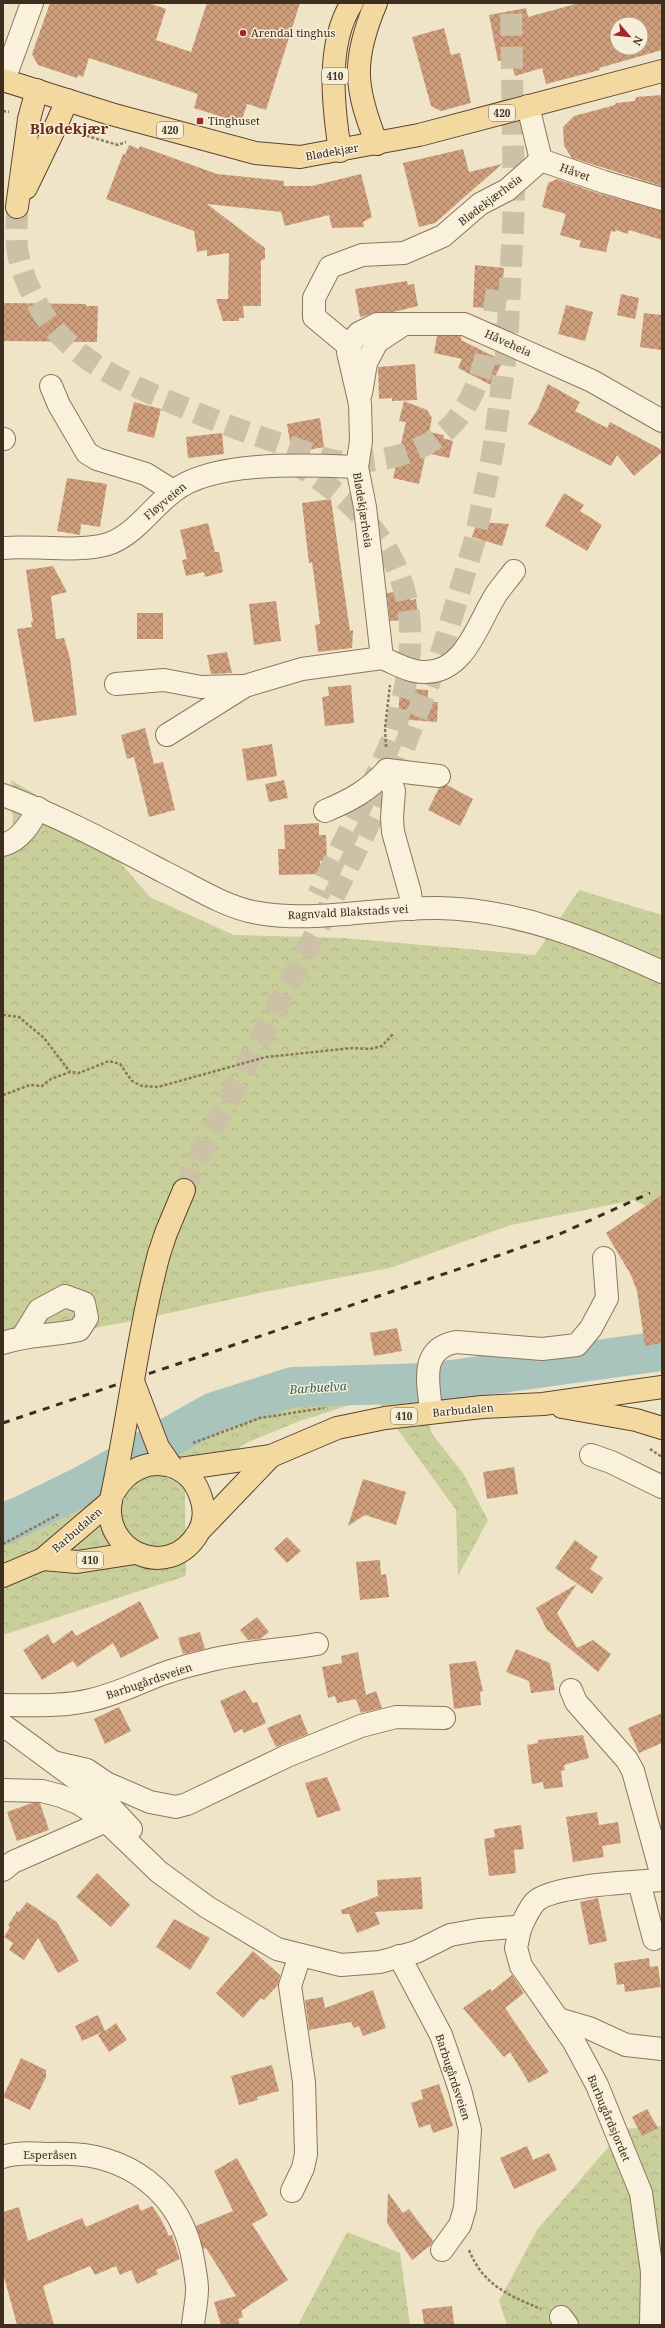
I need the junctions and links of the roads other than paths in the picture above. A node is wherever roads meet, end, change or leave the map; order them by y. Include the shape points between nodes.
1 (32, 3) edge
2 (352, 3) edge
3 (376, 3) edge
4 (662, 71) edge
5 (3, 80) edge
6 (37, 90) junction
7 (67, 100) junction
8 (528, 106) junction
9 (377, 144) junction
10 (340, 151) junction
11 (541, 160) junction
12 (662, 199) edge
13 (404, 324) junction
14 (350, 347) junction
15 (51, 386) dead end
16 (360, 404) junction
17 (662, 421) edge
18 (356, 467) junction
19 (173, 491) junction
20 (3, 548) edge
21 (514, 571) dead end
22 (382, 658) junction
23 (116, 684) dead end
24 (245, 686) junction
25 (167, 735) dead end
26 (387, 770) junction
27 (439, 776) dead end
28 (3, 795) edge
29 (38, 808) junction
30 (325, 811) dead end
31 (3, 844) edge
32 (412, 909) junction
33 (662, 972) edge
34 (184, 1190) tunnel mouth
35 (604, 1258) dead end
36 (134, 1383) junction
37 (662, 1387) edge
38 (430, 1404) junction
39 (543, 1404) junction
40 (662, 1428) edge
41 (591, 1455) dead end
42 (271, 1456) junction
43 (176, 1467) junction
44 (662, 1487) edge
45 (111, 1498) junction
46 (202, 1528) junction
47 (135, 1553) junction
48 (44, 1559) junction
49 (3, 1576) edge
50 (317, 1644) dead end
51 (570, 1690) dead end
52 (3, 1705) edge
53 (444, 1718) dead end
54 (3, 1726) edge
55 (57, 1763) junction
56 (3, 1790) edge
57 (106, 1821) junction
58 (145, 1858) junction
59 (3, 1870) edge
60 (662, 1876) edge
61 (662, 1880) edge
62 (639, 1882) junction
63 (520, 1929) junction
64 (654, 1939) dead end
65 (300, 1955) junction
66 (399, 1956) junction
67 (558, 2018) junction
68 (662, 2049) edge
69 (3, 2157) edge
70 (292, 2191) dead end
71 (442, 2250) dead end
72 (192, 2325) edge
73 (650, 2325) edge

1 - 5 street
2 - 10 main road, 410 via 337,35 334,86 335,119
3 - 9 main road, 410 via 360,50 359,86 362,105
4 - 8 main road, Blødekjær / 420
5 - 6 main road, Blødekjær / 420
6 - 7 main road, Blødekjær / 420
6 - 7 main road via 28,119 17,207 48,139 57,127
7 - 10 main road, Blødekjær / 420 via 255,153 300,157
8 - 9 main road, Blødekjær / 420
8 - 11 street
9 - 10 main road, Blødekjær / 420
11 - 12 street, Håvet
11 - 14 street, Blødekjærheia via 506,190 480,204 443,236 404,253 362,256 330,266 314,298 314,317
13 - 14 street, Håveheia via 377,324 360,333
13 - 16 street via 377,342 368,357
13 - 17 street, Håveheia via 464,324 592,380
14 - 16 street, Blødekjærheia via 350,364
15 - 19 street via 59,406 87,453 97,459 146,474
16 - 18 street, Blødekjærheia via 361,441
18 - 19 street, Fløyveien via 280,465 206,475
18 - 22 street, Blødekjærheia via 365,508
19 - 20 street, Fløyveien via 133,529 110,543 90,548
21 - 22 street via 496,594 476,634 456,660 439,670 423,672
22 - 24 street via 302,669
23 - 24 street via 164,680 201,687
24 - 25 street
26 - 27 street
26 - 30 street via 354,799
26 - 32 street via 394,791 393,832
28 - 29 street, Ragnvald Blakstads vei
29 - 31 street via 30,825 21,834
29 - 32 street, Ragnvald Blakstads vei via 210,895 251,911 289,917
32 - 33 street, Ragnvald Blakstads vei via 439,908 483,912 544,926 593,942
34 - 36 main road, 410, bridge via 166,1233 147,1300
35 - 38 street via 607,1298 592,1328 577,1345 542,1349 456,1342 444,1344 429,1362
36 - 43 main road, 410, bridge via 158,1447
36 - 45 main road, 410, bridge
37 - 39 main road, Barbudalen / 410
38 - 39 main road, Barbudalen / 410
38 - 42 main road, Barbudalen / 410 via 385,1418 337,1428
39 - 40 main road, Barbudalen / 410 via 636,1420
41 - 44 street
42 - 43 main road, Barbudalen / 410
42 - 46 main road, Barbudalen / 410
43 - 45 main road, 410, bridge via 150,1464 131,1471 120,1481
43 - 46 main road, 410 via 198,1487 205,1508
45 - 47 main road, 410 via 110,1520 116,1535
45 - 48 main road, Barbudalen / 410
46 - 47 main road, 410 via 186,1549 165,1558 150,1558
47 - 48 main road, Barbudalen / 410 via 77,1562
48 - 49 main road, Barbudalen / 410
50 - 52 street, Barbugårdsveien via 284,1650 246,1652 216,1659 166,1672 90,1701 46,1706
51 - 60 street via 576,1702 627,1760 633,1771
53 - 55 street via 396,1717 360,1726 176,1807 150,1802 106,1783 87,1770
54 - 55 street
55 - 58 street via 102,1798 122,1818 140,1839
56 - 57 street via 21,1788 61,1796 78,1803
57 - 58 street
57 - 59 street via 13,1862
58 - 65 street via 159,1872 207,1907 277,1949
61 - 62 street
62 - 63 street via 586,1887 548,1896 536,1902 524,1918
62 - 64 street
63 - 66 street via 514,1927 478,1930 450,1935 416,1952
63 - 67 street, Barbugårdsjordet via 516,1948 521,1966
65 - 66 street via 341,1965 380,1962
65 - 70 street via 290,1986 304,2082 306,2154 303,2168
66 - 71 street, Barbugårdsveien via 441,2035 460,2090 470,2130 465,2208 460,2225
67 - 68 street via 589,2028 626,2045
67 - 73 street, Barbugårdsjordet via 597,2085 641,2193 652,2272
69 - 72 street, Esperåsen via 62,2153 92,2156 137,2172 157,2187 179,2216 191,2244 197,2288

